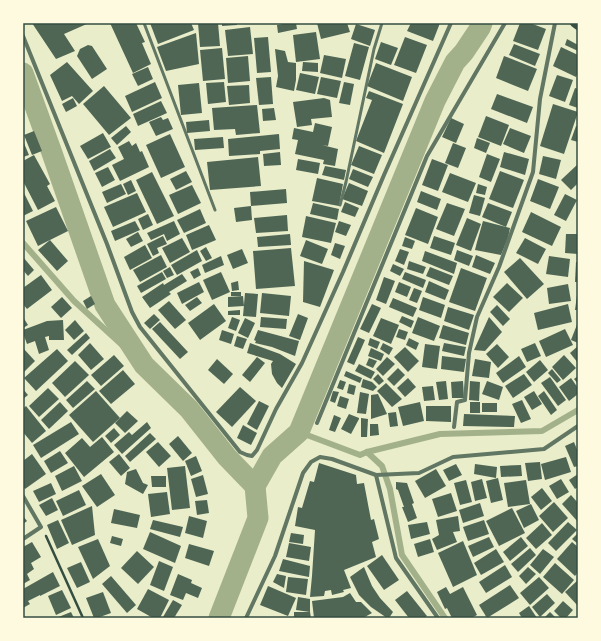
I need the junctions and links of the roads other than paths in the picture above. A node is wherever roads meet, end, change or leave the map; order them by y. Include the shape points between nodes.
1 (144, 23) edge
2 (382, 23) edge
3 (451, 23) edge
4 (505, 23) edge
5 (555, 23) edge
6 (574, 23) edge
7 (578, 26) edge
8 (23, 36) edge
9 (340, 206) dead end
10 (215, 210) dead end
11 (317, 423) dead end
12 (578, 426) edge
13 (454, 427) dead end
14 (376, 475) junction
15 (23, 496) edge
16 (23, 539) edge
17 (246, 618) edge
18 (438, 618) edge

1 - 10 lane
2 - 9 lane
3 - 8 street via 302,364 252,456 240,452 140,328
4 - 11 street via 427,156
5 - 13 street via 540,99 532,172 499,267 477,318 469,353 466,400 457,402
6 - 7 main road
12 - 14 street via 544,449 453,457 419,473
14 - 17 street via 332,459 320,457 311,462 303,473 275,556
14 - 18 street via 396,558
15 - 16 street via 41,527

